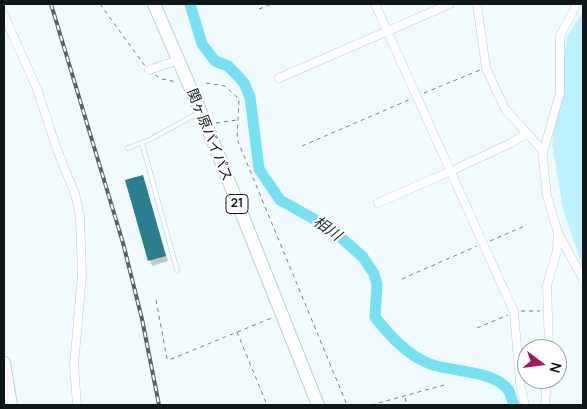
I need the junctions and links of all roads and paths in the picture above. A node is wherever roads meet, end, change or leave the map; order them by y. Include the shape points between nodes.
1 (100, 4) edge
2 (154, 4) edge
3 (272, 4) edge
4 (375, 4) edge
5 (450, 4) edge
6 (477, 4) edge
7 (577, 4) edge
8 (259, 10) dead end
9 (4, 14) edge
10 (387, 30) junction
11 (178, 60) junction
12 (486, 68) junction
13 (149, 70) junction
14 (280, 78) dead end
15 (179, 82) dead end
16 (206, 84) dead end
17 (416, 96) junction
18 (200, 112) junction
19 (238, 120) junction
20 (206, 124) junction
21 (526, 134) junction
22 (142, 143) junction
23 (302, 146) dead end
24 (128, 148) dead end
25 (543, 153) junction
26 (451, 171) junction
27 (378, 203) dead end
28 (527, 225) dead end
29 (558, 233) junction
30 (482, 244) junction
31 (177, 270) dead end
32 (402, 279) dead end
33 (583, 279) edge
34 (156, 300) dead end
35 (281, 314) junction
36 (237, 332) junction
37 (550, 339) edge
38 (4, 364) edge
39 (448, 384) dead end
40 (546, 389) edge
41 (405, 398) junction
42 (11, 405) edge
43 (77, 405) edge
44 (267, 405) edge
45 (318, 405) edge
46 (347, 405) edge
47 (371, 405) edge
48 (407, 405) edge
49 (525, 405) edge
50 (545, 405) edge

1 - 13 path via 138,60
2 - 11 highway, 関ヶ原バイパス / 21
3 - 8 path
4 - 10 street
5 - 10 street
6 - 12 street
7 - 25 street via 560,36 560,94
9 - 43 street via 37,89 75,194 80,217 82,275 74,365
10 - 14 street
10 - 17 street
11 - 13 street
11 - 18 highway, 関ヶ原バイパス / 21
12 - 17 path
12 - 21 street via 505,109
13 - 15 path via 162,79
16 - 19 path via 232,90 239,99
17 - 23 path
17 - 26 street
18 - 20 highway, 関ヶ原バイパス / 21
18 - 22 lane
19 - 20 path
19 - 46 path via 237,139
20 - 35 highway, 関ヶ原バイパス / 21
21 - 25 street via 538,143
21 - 26 street
22 - 24 lane
22 - 31 lane
25 - 29 street via 547,196
26 - 27 street
26 - 30 street
28 - 30 path
29 - 33 street
29 - 37 street via 557,251 547,285
30 - 32 path
30 - 49 street via 514,312
34 - 36 path via 169,360
35 - 36 path
35 - 45 highway, 関ヶ原バイパス / 21
36 - 44 path
38 - 42 highway
39 - 41 path
40 - 50 street
41 - 47 path
41 - 48 path

